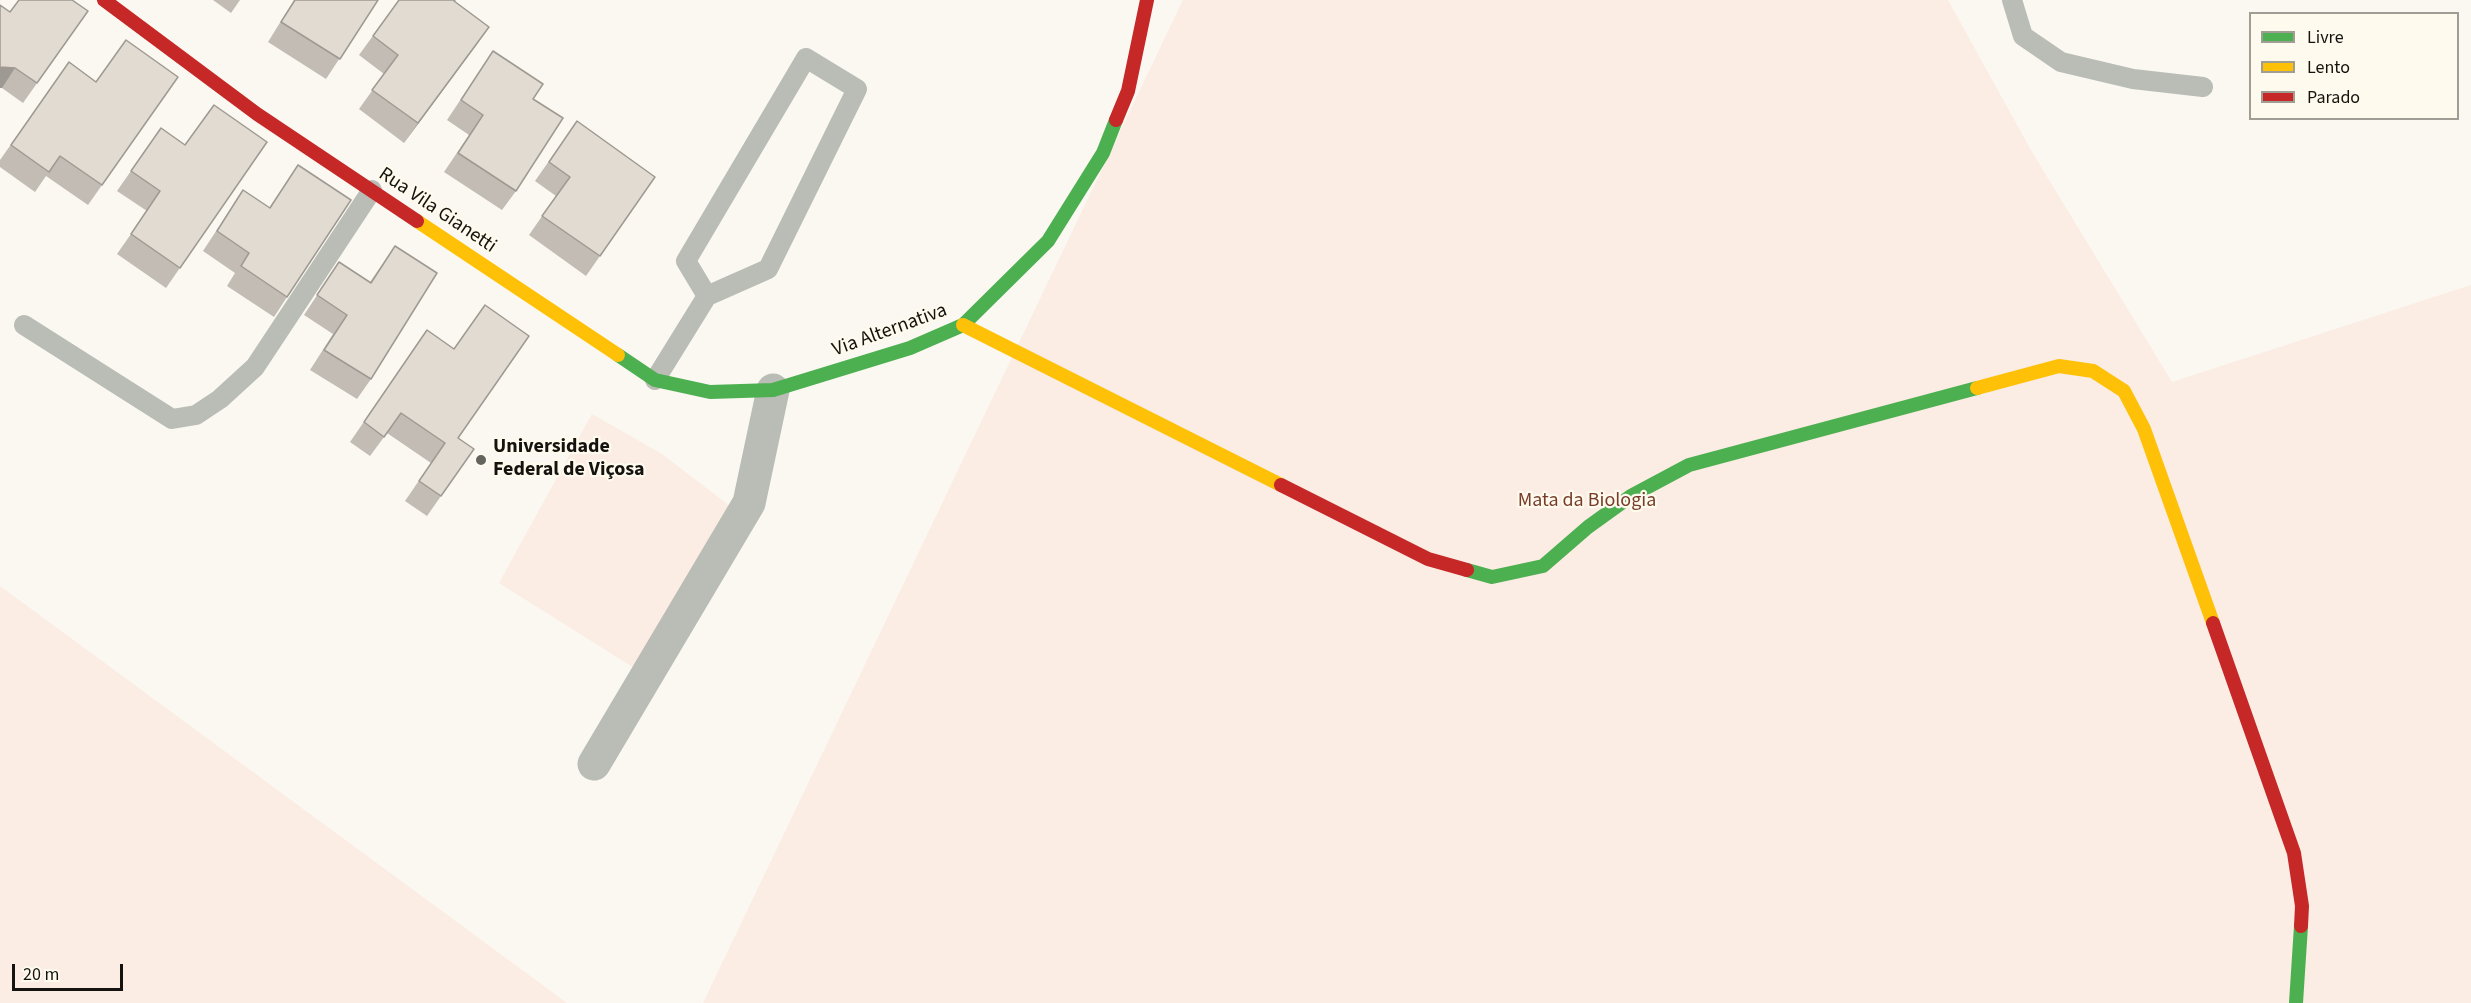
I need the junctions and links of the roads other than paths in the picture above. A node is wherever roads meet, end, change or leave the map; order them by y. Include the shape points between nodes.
1 (104, 0) edge
2 (1147, 0) edge
3 (2012, 0) edge
4 (2202, 87) dead end
5 (372, 190) junction
6 (707, 296) junction
7 (24, 325) dead end
8 (963, 325) junction
9 (655, 380) junction
10 (773, 390) junction
11 (594, 764) dead end
12 (2296, 1003) edge

1 - 5 street, Rua Vila Gianetti via 257,114
2 - 8 street, Via Alternativa via 1128,91 1103,153 1048,241
3 - 4 lane via 2023,36 2061,62 2133,79
5 - 7 lane via 255,367 196,416 172,419
5 - 9 street, Rua Vila Gianetti
6 - 6 lane via 686,261 806,58 857,89 768,269
6 - 9 lane
8 - 10 street, Via Alternativa via 910,348
8 - 12 street via 1428,559 1492,577 1543,566 1631,496 1689,465 2059,366 2093,371 2124,391 2144,429 2294,853 2302,906
9 - 10 street, Rua Vila Gianetti via 710,392
10 - 11 street via 749,503

